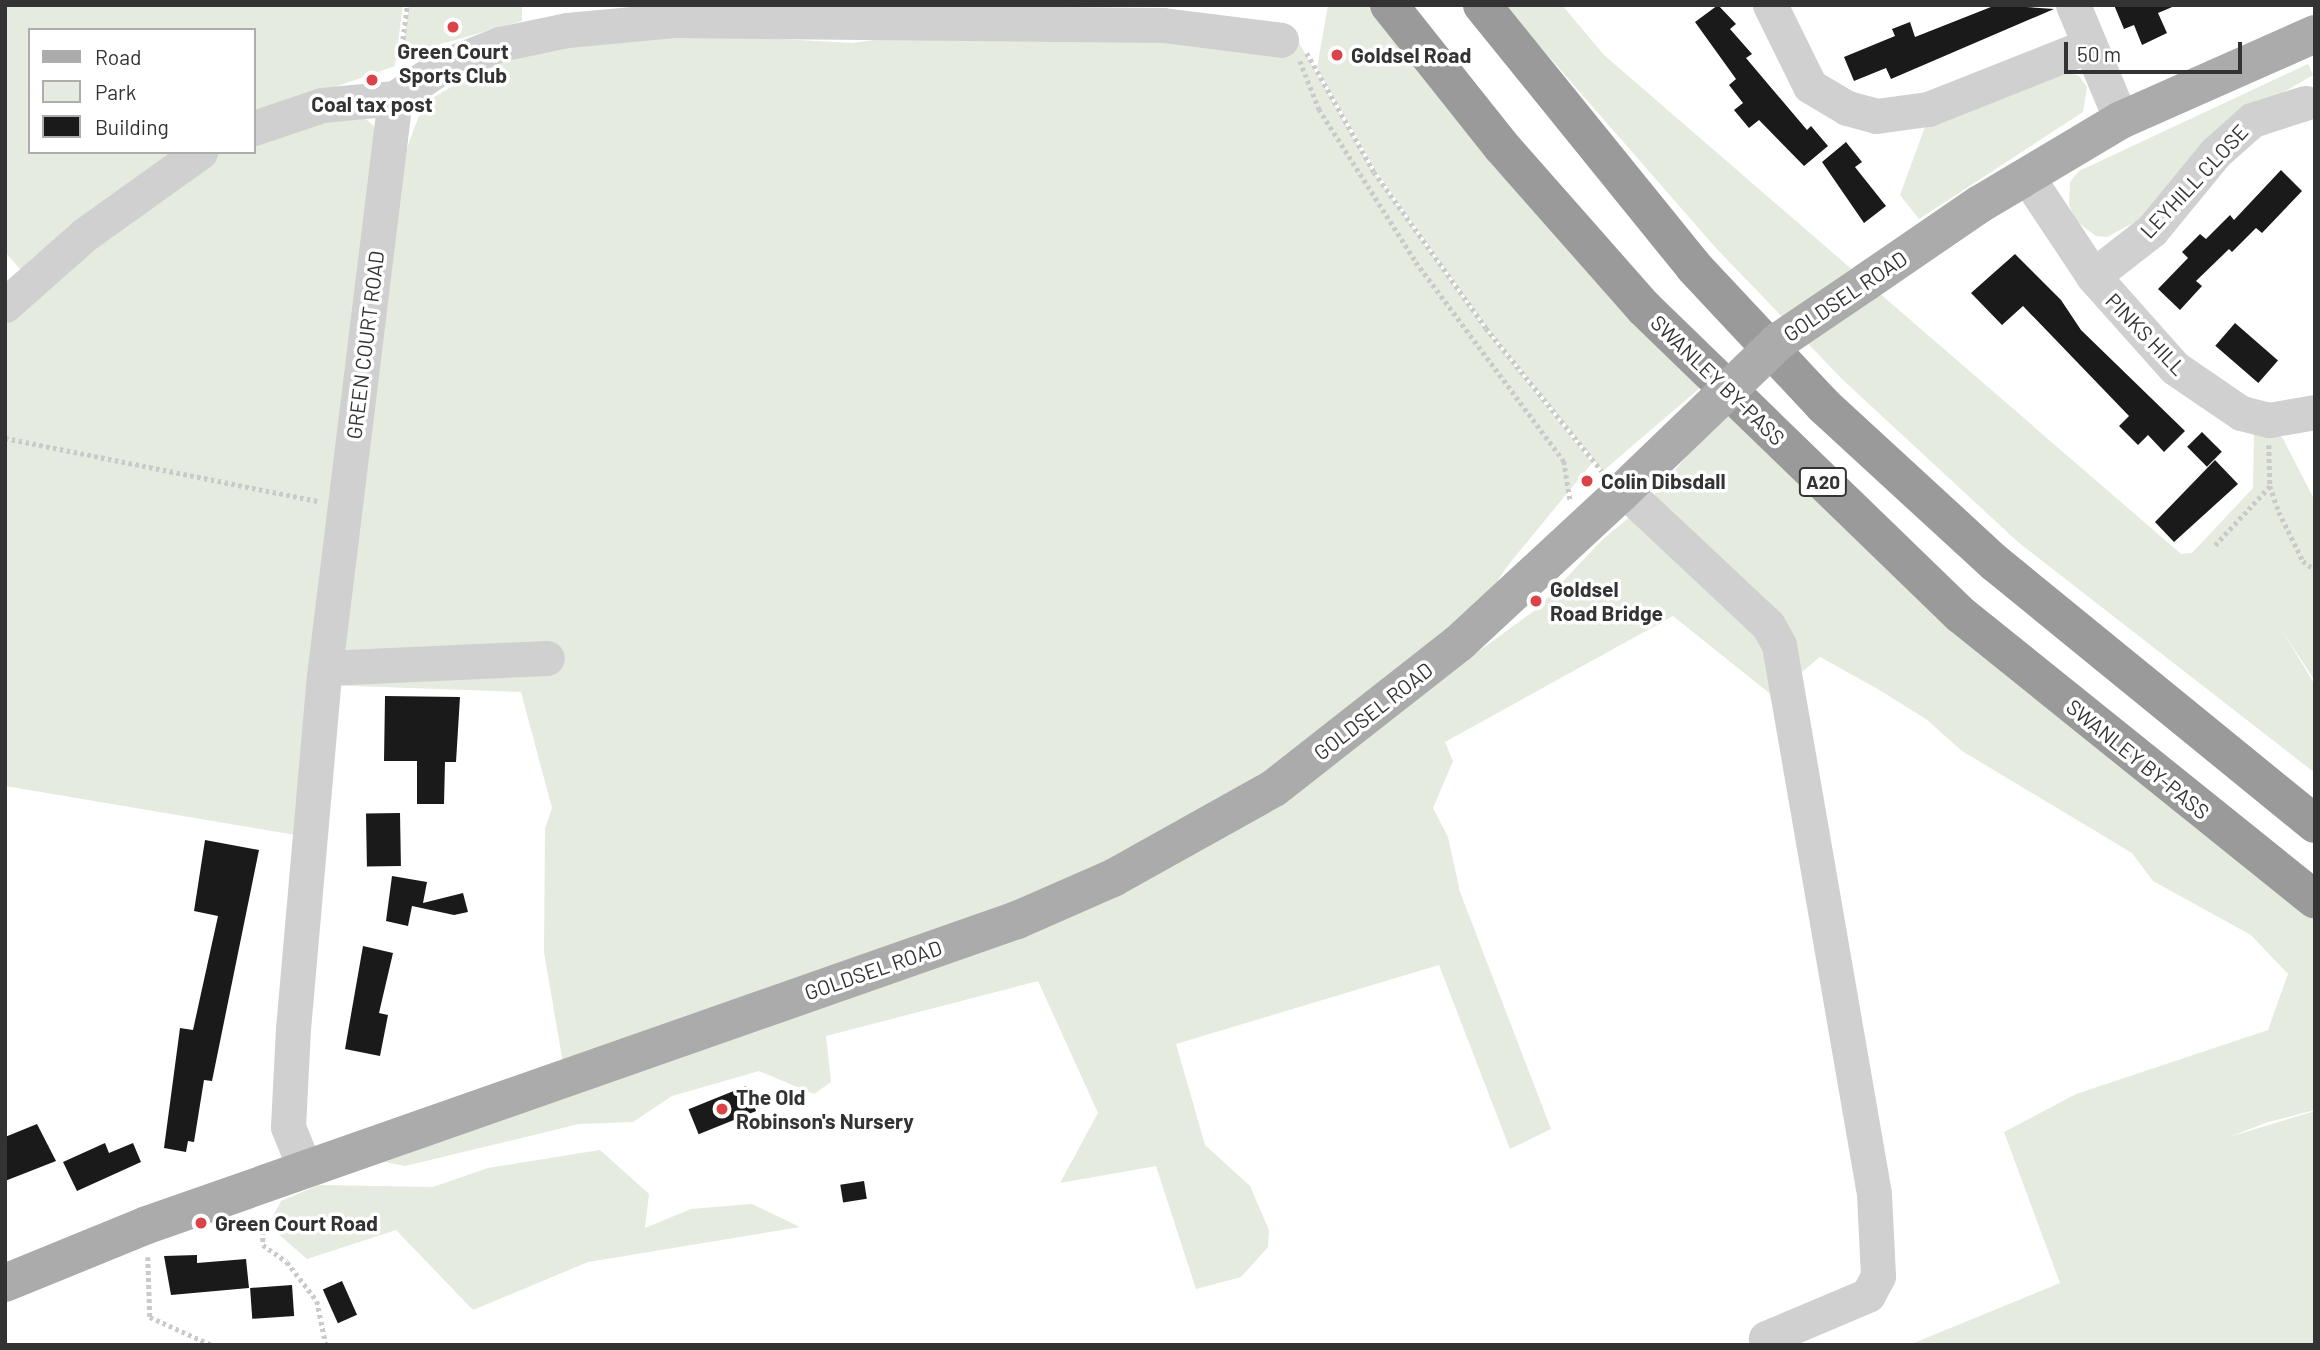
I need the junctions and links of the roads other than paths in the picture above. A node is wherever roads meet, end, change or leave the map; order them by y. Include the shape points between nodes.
1 (1389, 5) edge
2 (1482, 5) edge
3 (1770, 5) edge
4 (2073, 5) edge
5 (2315, 34) edge
6 (1291, 41) road end
7 (2087, 46) junction
8 (395, 98) junction
9 (2305, 103) dead end
10 (2121, 120) junction
11 (256, 127) edge
12 (197, 154) edge
13 (2026, 175) junction
14 (2093, 276) junction
15 (5, 305) edge
16 (2315, 412) edge
17 (1622, 492) junction
18 (547, 658) dead end
19 (325, 668) junction
20 (2315, 824) edge
21 (2315, 900) edge
22 (304, 1169) junction
23 (5, 1283) edge
24 (1766, 1338) dead end

1 - 21 highway, SWANLEY BY-PASS / A20 via 1502,147 1644,308 1941,596
2 - 20 highway, A20 via 1694,267 1823,405 1995,563
3 - 7 street via 1810,86 1847,108 1876,116 1928,109
4 - 7 street
5 - 10 main road, GOLDSEL ROAD
6 - 8 street via 1163,25 674,20 567,30 500,44 441,67
7 - 10 street
8 - 11 street via 322,105
8 - 19 street, GREEN COURT ROAD
9 - 14 street, LEYHILL CLOSE via 2252,120 2215,153 2152,230
10 - 13 main road, GOLDSEL ROAD
12 - 15 street via 84,236
13 - 14 street, PINKS HILL
13 - 17 main road, GOLDSEL ROAD, bridge via 1779,341
14 - 16 street, PINKS HILL via 2175,368 2214,399 2269,420
17 - 22 main road, GOLDSEL ROAD via 1459,643 1274,788 1113,878 1017,920
17 - 24 street via 1768,625 1779,645 1872,1181 1879,1244 1875,1286 1858,1303
18 - 19 street
19 - 22 street, GREEN COURT ROAD via 287,1110 288,1127
22 - 23 main road via 147,1225

